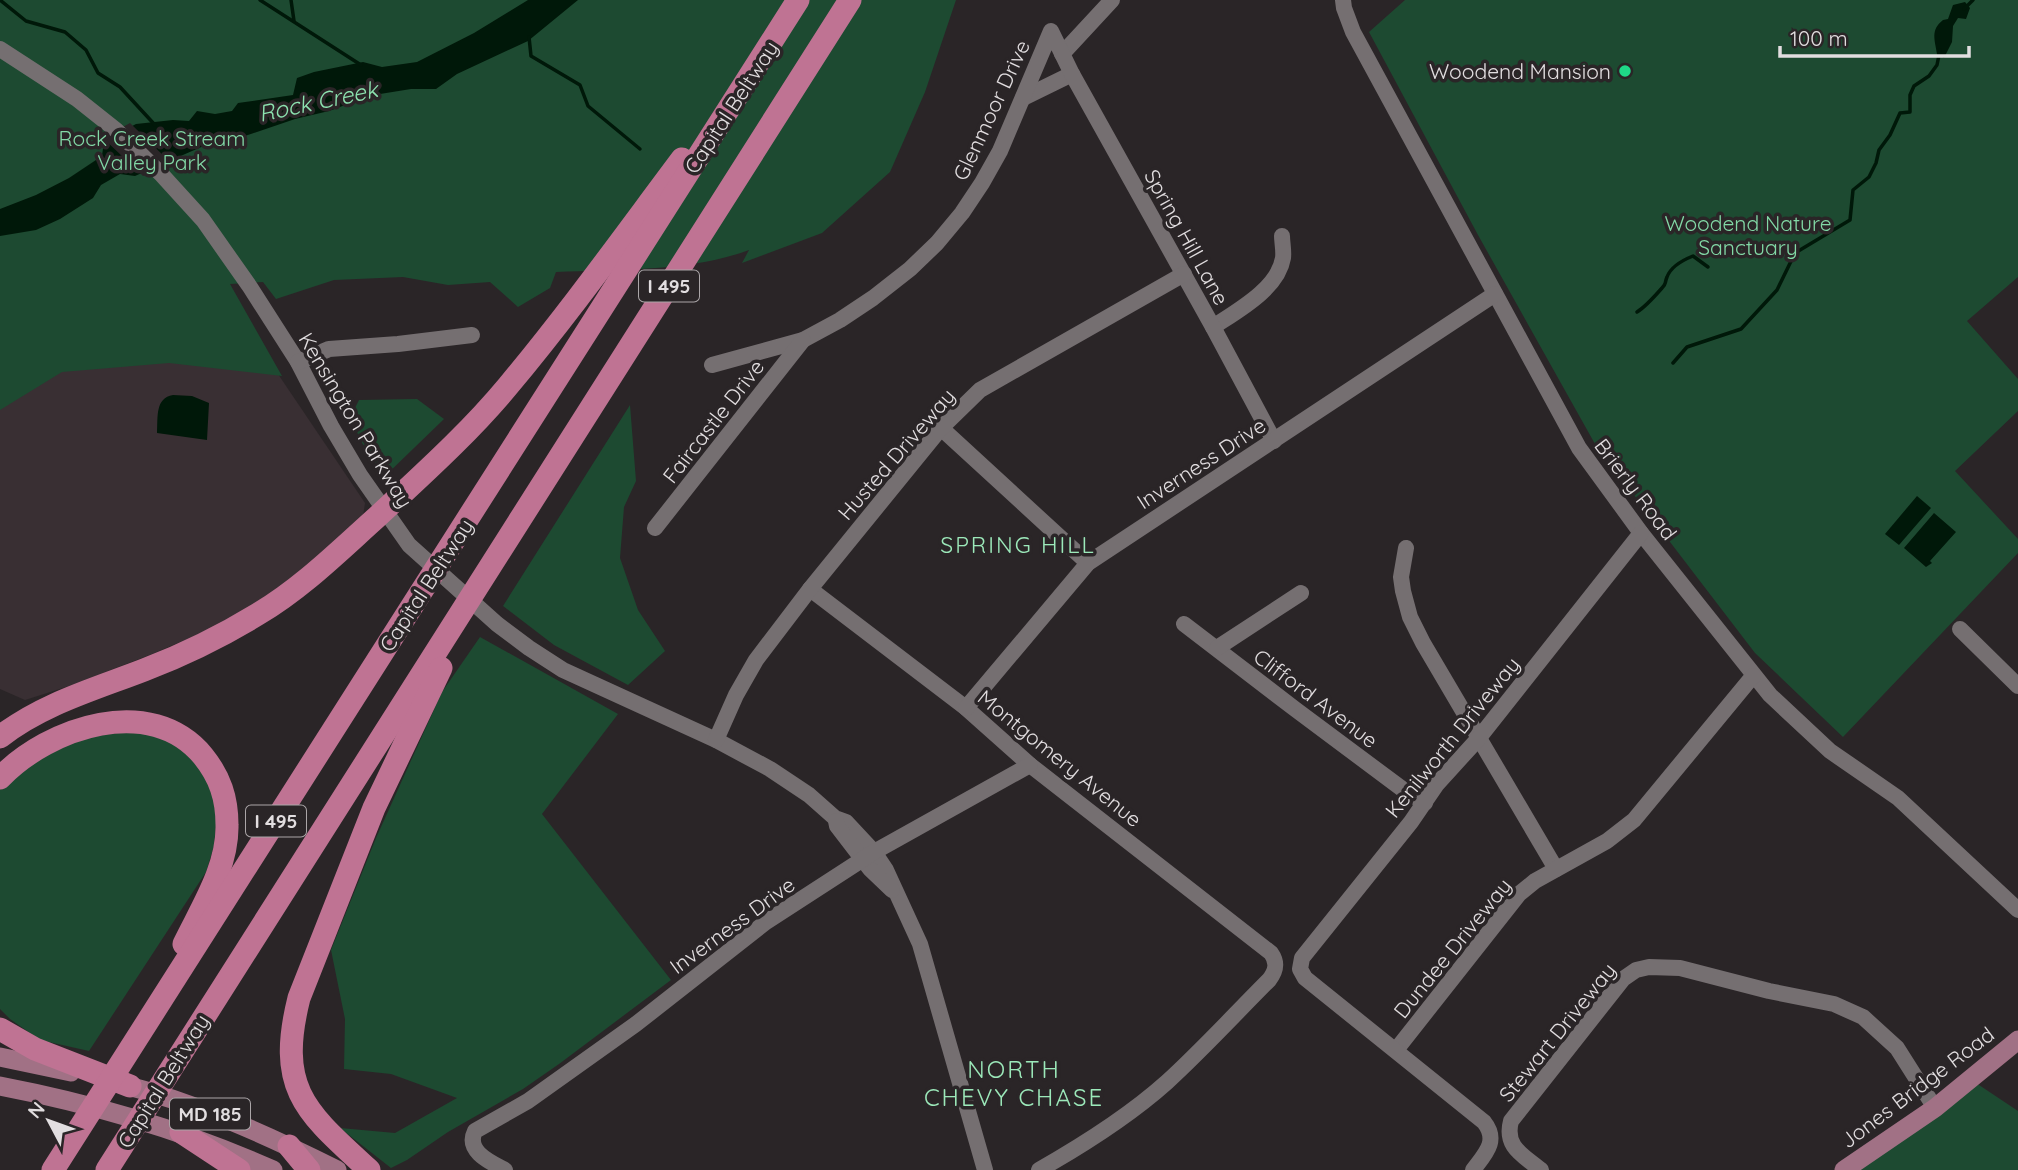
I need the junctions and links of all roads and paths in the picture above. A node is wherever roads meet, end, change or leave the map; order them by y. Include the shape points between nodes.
1 (798, 0) edge
2 (850, 0) edge
3 (1112, 0) edge
4 (1343, 0) edge
5 (780, 31) junction
6 (0, 48) edge
7 (1062, 54) junction
8 (1072, 74) junction
9 (1023, 98) junction
10 (1282, 236) dead end
11 (1184, 274) junction
12 (1494, 294) junction
13 (1213, 327) junction
14 (472, 335) dead end
15 (803, 340) junction
16 (298, 362) junction
17 (712, 365) dead end
18 (941, 428) junction
19 (1274, 441) junction
20 (655, 528) dead end
21 (1641, 533) junction
22 (1406, 548) dead end
23 (1088, 563) junction
24 (810, 589) junction
25 (1301, 593) dead end
26 (1184, 624) dead end
27 (1960, 629) dead end
28 (450, 639) junction
29 (1217, 648) junction
30 (1753, 676) junction
31 (2018, 686) edge
32 (966, 708) junction
33 (0, 737) edge
34 (1478, 739) junction
35 (716, 740) junction
36 (1030, 765) junction
37 (0, 778) edge
38 (1425, 803) junction
39 (869, 855) junction
40 (1556, 869) junction
41 (2018, 910) edge
42 (0, 1029) edge
43 (138, 1039) junction
44 (2018, 1040) edge
45 (1396, 1050) junction
46 (0, 1057) edge
47 (0, 1086) edge
48 (130, 1086) junction
49 (1935, 1108) junction
50 (181, 1132) junction
51 (289, 1146) junction
52 (116, 1167) edge
53 (1852, 1168) edge
54 (53, 1170) edge
55 (239, 1170) edge
56 (273, 1170) edge
57 (309, 1170) edge
58 (337, 1170) edge
59 (369, 1170) edge
60 (505, 1170) edge
61 (985, 1170) edge
62 (1039, 1170) edge
63 (1473, 1170) edge
64 (1541, 1170) edge

1 - 5 highway, Capital Beltway / I 495
2 - 28 highway, Capital Beltway / I 495 via 487,571
3 - 7 street, Glenmoor Drive
4 - 12 street, Brierly Road via 1353,32
5 - 33 highway via 507,387 355,537 260,613 145,670 52,705
5 - 43 highway, Capital Beltway / I 495
6 - 16 street, Kensington Parkway via 117,130 162,174 203,220
7 - 8 street, Spring Hill Lane
7 - 9 street, Glenmoor Drive via 1051,30
8 - 9 street
8 - 11 street, Spring Hill Lane
9 - 15 street, Glenmoor Drive via 982,183 937,243 873,298
10 - 13 street via 1283,258 1275,278 1253,300
11 - 13 street, Spring Hill Lane
11 - 18 street, Husted Driveway via 980,390
12 - 19 street, Inverness Drive
12 - 21 street, Brierly Road via 1579,448
13 - 19 street, Spring Hill Lane
14 - 16 street via 329,349
15 - 17 street, Glenmoor Drive
15 - 20 street, Faircastle Drive
16 - 35 street, Kensington Parkway via 354,465 409,545 498,624 563,670
18 - 23 street
18 - 24 street, Husted Driveway
19 - 23 street, Inverness Drive
21 - 30 street, Brierly Road
21 - 34 street, Kenilworth Driveway
22 - 34 street via 1401,577 1410,617
23 - 32 street, Inverness Drive
24 - 32 street, Montgomery Avenue
24 - 35 street, Husted Driveway via 756,660
25 - 29 street
26 - 29 street, Clifford Avenue
27 - 31 street
28 - 52 highway, Capital Beltway / I 495 via 181,1052
28 - 59 highway via 374,808 299,998 292,1028 291,1051 300,1096 320,1125
29 - 38 street, Clifford Avenue
30 - 40 street, Dundee Driveway via 1634,820
30 - 41 street, Brierly Road via 1830,751 1898,798
32 - 36 street, Montgomery Avenue
34 - 38 street, Kenilworth Driveway
34 - 40 street
35 - 39 street, Kensington Parkway via 770,769 846,822
36 - 39 street, Inverness Drive
36 - 62 street, Montgomery Avenue via 1271,953 1276,965 1269,980 1166,1083 1128,1114
37 - 43 highway via 52,741 103,723 130,721 155,725 194,746 221,785 226,805 224,852
38 - 45 street, Kenilworth Driveway via 1302,957 1300,969 1305,978
39 - 60 street, Inverness Drive via 766,922 528,1101 475,1131 472,1146
39 - 61 street, Kensington Parkway via 886,870 920,944
40 - 45 street, Dundee Driveway via 1520,894
42 - 48 highway via 35,1049
43 - 54 highway, Capital Beltway / I 495
44 - 49 main road, Jones Bridge Road
45 - 63 street via 1484,1122 1490,1145
46 - 48 main road, MD 185
47 - 50 main road, MD 185
48 - 51 main road, MD 185
49 - 53 main road, Jones Bridge Road
49 - 64 street, Stewart Driveway via 1897,1048 1863,1017 1834,1004 1680,968 1649,967 1623,979 1511,1121 1510,1142
50 - 55 highway
50 - 56 main road, MD 185
51 - 57 highway
51 - 58 main road, MD 185

